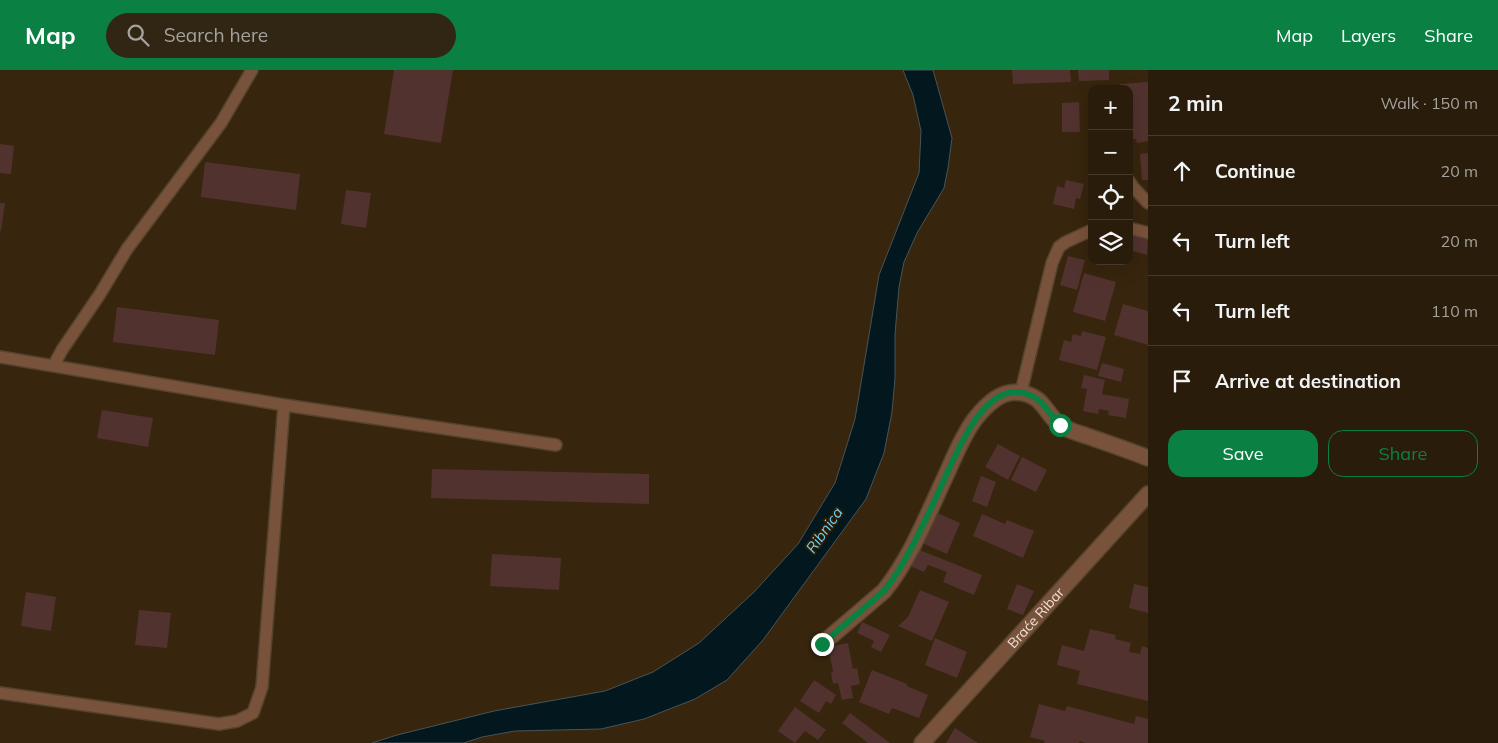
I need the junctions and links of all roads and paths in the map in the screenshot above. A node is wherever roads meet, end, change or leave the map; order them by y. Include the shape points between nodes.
1 (252, 70) edge
2 (1133, 186) edge
3 (1148, 203) edge
4 (1133, 229) edge
5 (1088, 232) edge
6 (1148, 233) edge
7 (0, 357) edge
8 (55, 366) junction
9 (1021, 392) junction
10 (284, 405) junction
11 (556, 445) dead end
12 (1148, 458) edge
13 (1148, 494) edge
14 (822, 644) dead end
15 (0, 693) edge
16 (922, 743) edge

1 - 8 lane via 222,123 127,249
2 - 3 lane
4 - 6 lane
5 - 9 lane via 1059,247 1052,263
7 - 8 lane
8 - 10 lane
9 - 12 street via 1039,400 1060,425
9 - 14 street via 1000,396 974,421 891,583
10 - 11 lane
10 - 15 lane via 262,687 253,713 237,721 220,724
13 - 16 street, Braće Ribar

